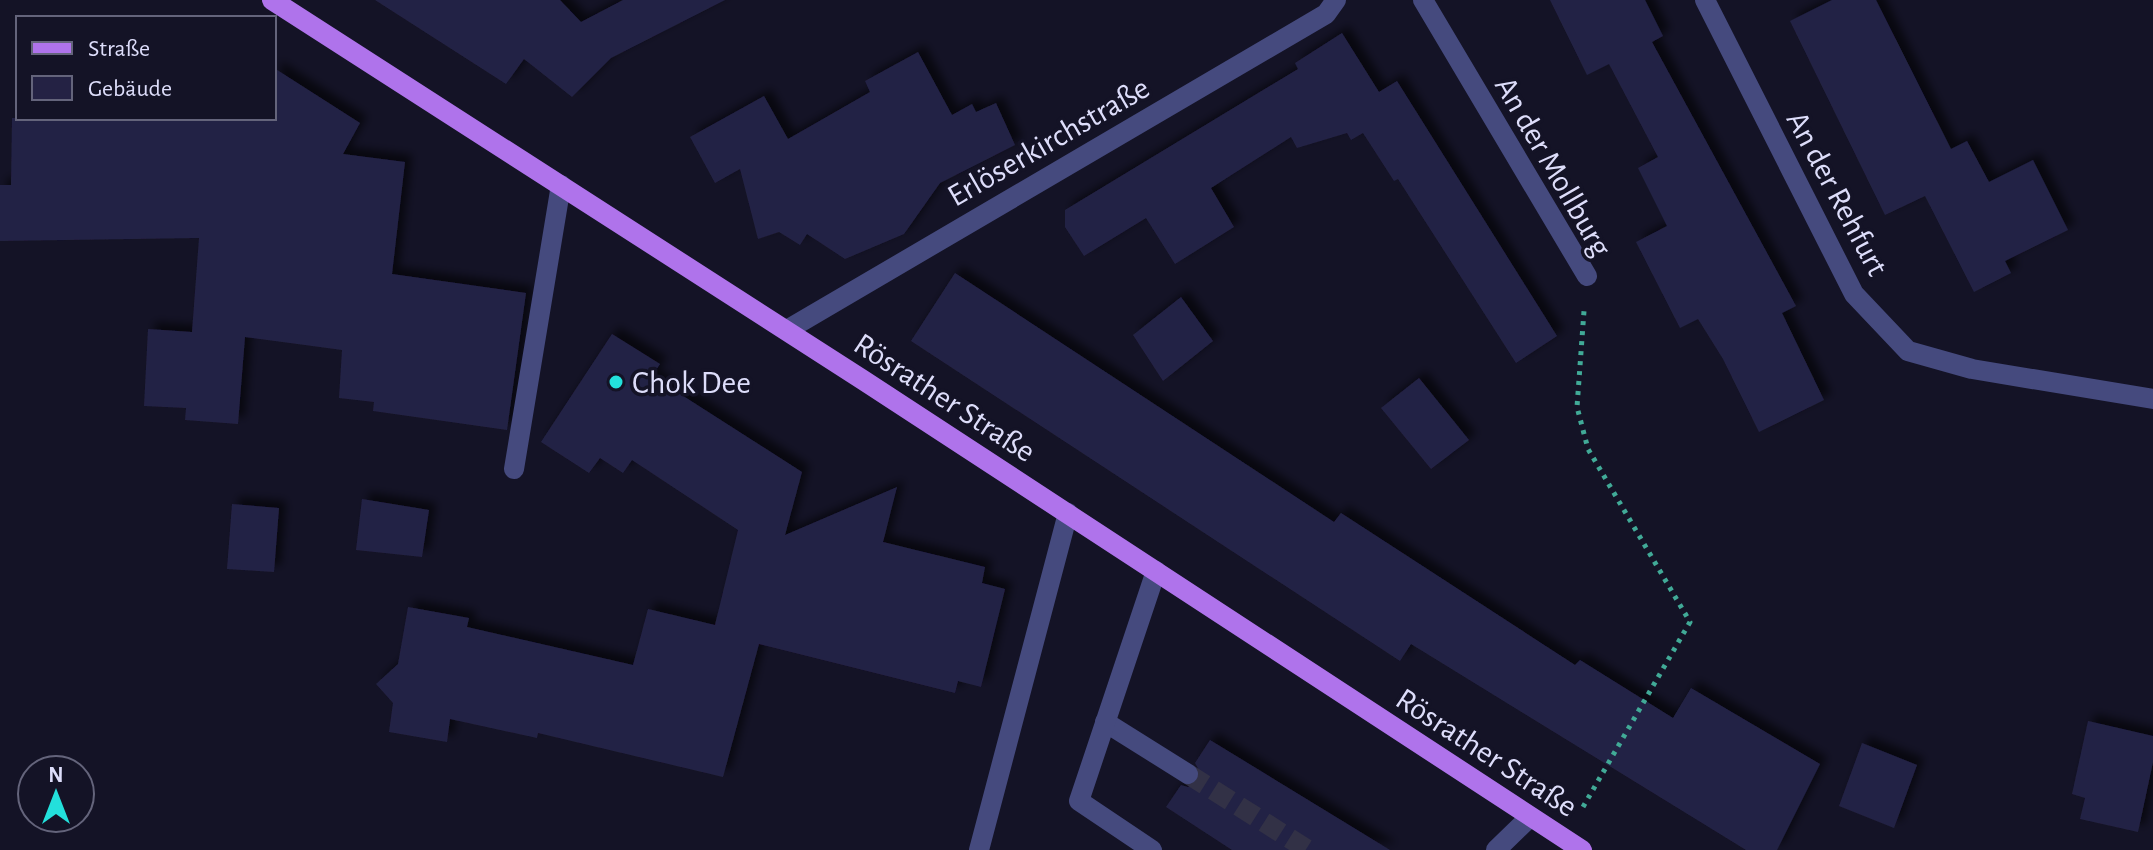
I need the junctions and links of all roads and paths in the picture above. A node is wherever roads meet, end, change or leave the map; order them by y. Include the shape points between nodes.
1 (272, 0) edge
2 (1336, 0) edge
3 (1423, 0) edge
4 (1705, 0) edge
5 (561, 185) junction
6 (1587, 276) joint
7 (787, 330) junction
8 (2153, 399) edge
9 (514, 469) dead end
10 (1068, 513) junction
11 (1156, 571) junction
12 (1105, 722) junction
13 (1188, 774) tunnel mouth
14 (1530, 817) junction
15 (1574, 845) edge
16 (979, 850) edge
17 (1152, 850) edge
18 (1496, 850) edge

1 - 5 main road, Rösrather Straße
2 - 7 street, Erlöserkirchstraße via 1326,14
3 - 6 street, An der Mollburg
4 - 8 street, An der Rehfurt via 1854,294 1908,351 1972,369
5 - 7 main road, Rösrather Straße
5 - 9 street
6 - 15 path, An der Mollburg via 1577,407 1588,449 1690,622
7 - 10 main road, Rösrather Straße
10 - 11 main road, Rösrather Straße
10 - 16 street
11 - 12 street
11 - 14 main road, Rösrather Straße
12 - 13 street
12 - 17 street via 1079,801
14 - 15 main road, Rösrather Straße
14 - 18 street

